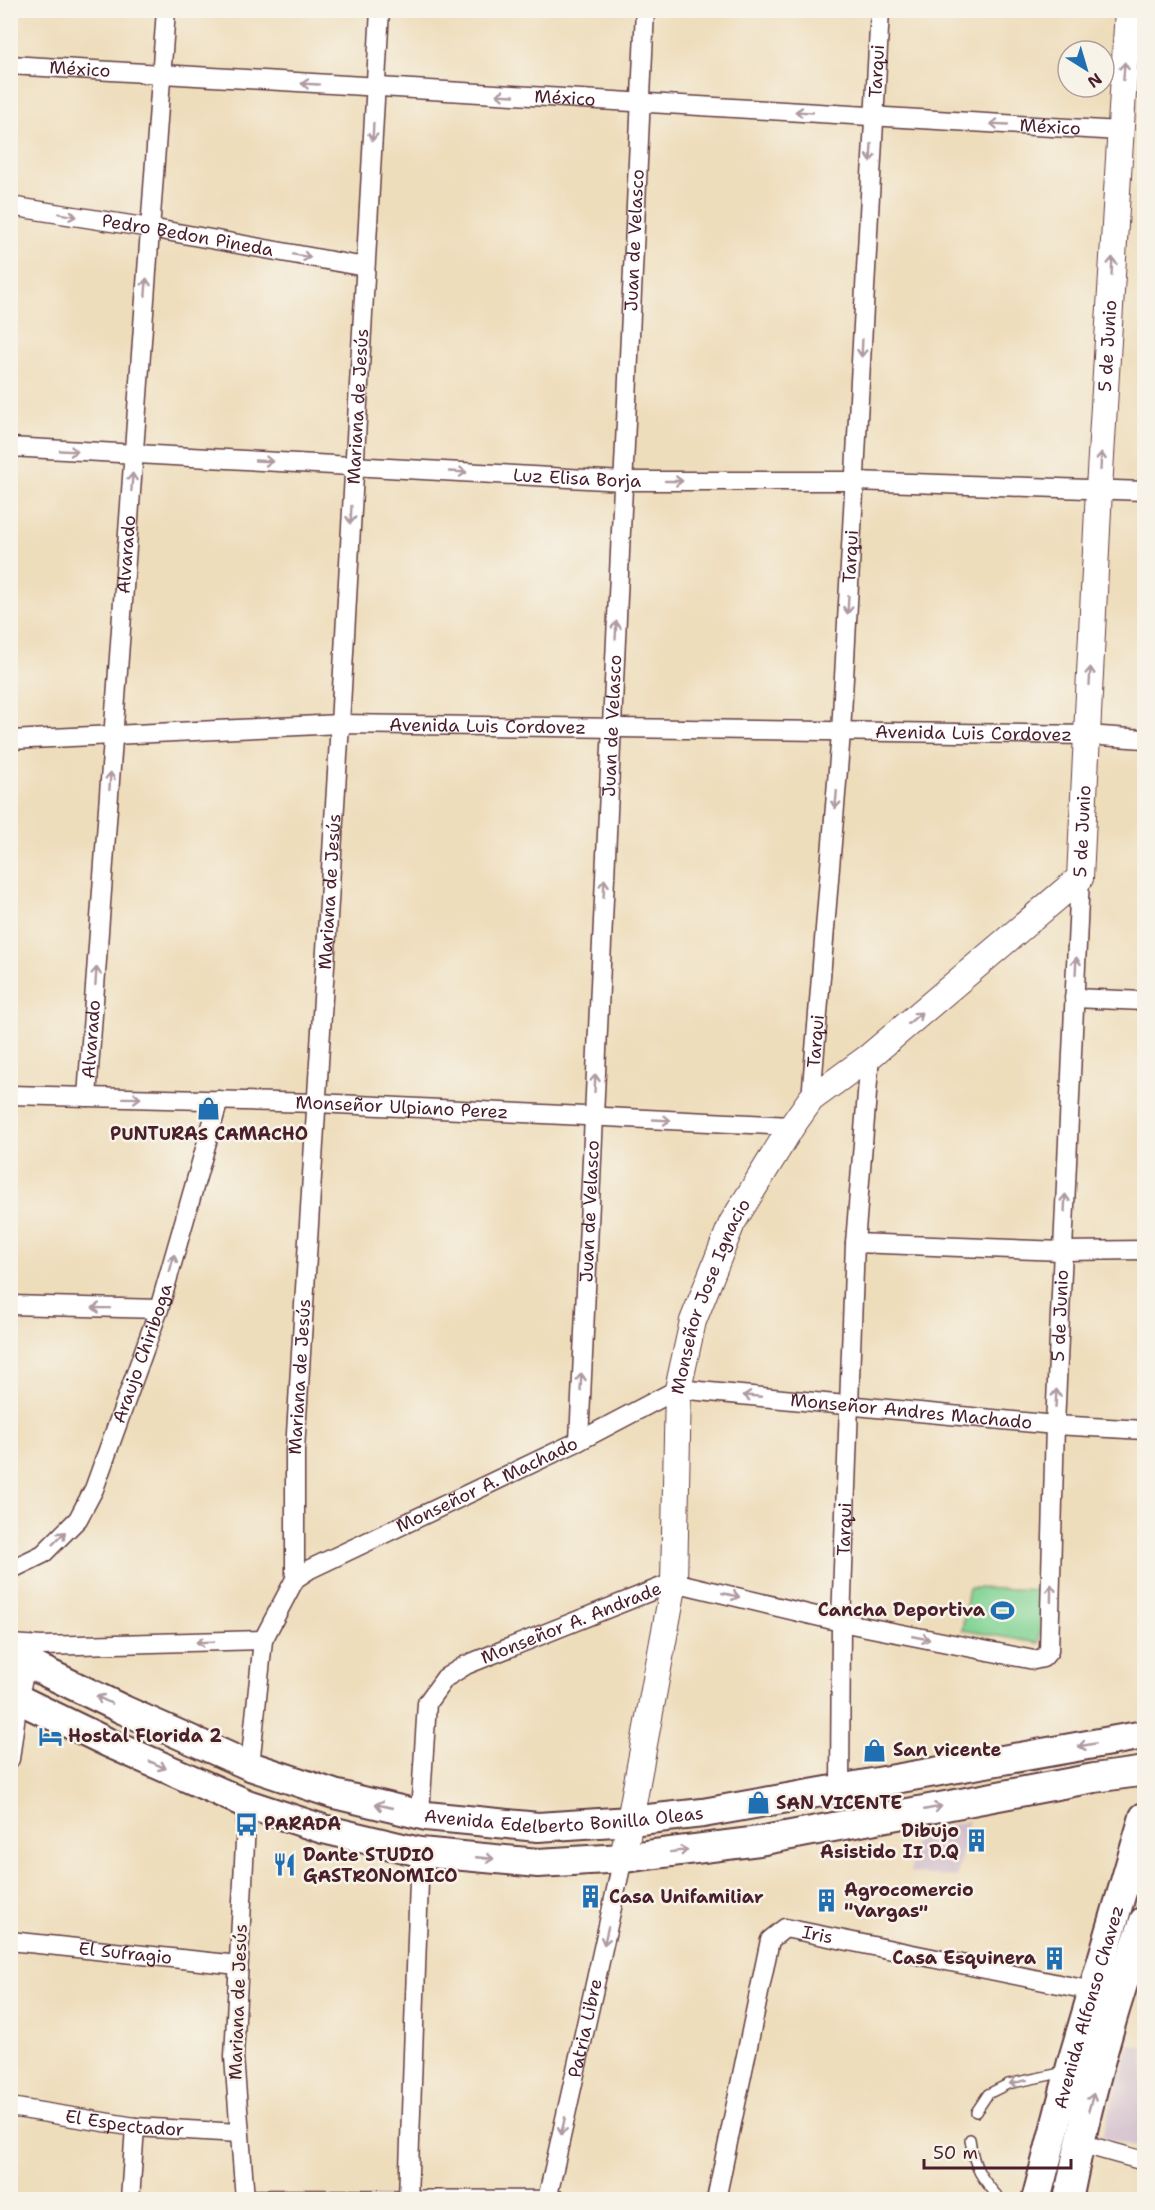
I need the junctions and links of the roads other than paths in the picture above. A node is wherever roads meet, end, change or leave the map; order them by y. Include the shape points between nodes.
1 (166, 10) edge
2 (380, 10) edge
3 (645, 10) edge
4 (880, 10) edge
5 (1128, 10) edge
6 (10, 65) edge
7 (161, 75) junction
8 (376, 87) junction
9 (640, 103) junction
10 (873, 117) junction
11 (1120, 131) junction
12 (10, 206) edge
13 (150, 228) junction
14 (365, 267) junction
15 (10, 447) edge
16 (134, 454) junction
17 (354, 466) junction
18 (623, 481) junction
19 (855, 481) junction
20 (1099, 489) junction
21 (1144, 491) edge
22 (340, 724) junction
23 (612, 729) junction
24 (841, 733) junction
25 (113, 735) junction
26 (1087, 735) junction
27 (1144, 739) edge
28 (10, 740) edge
29 (1080, 878) junction
30 (1074, 998) junction
31 (1144, 1001) edge
32 (870, 1056) junction
33 (10, 1095) edge
34 (87, 1097) junction
35 (811, 1099) junction
36 (219, 1100) junction
37 (317, 1103) junction
38 (593, 1116) junction
39 (792, 1126) junction
40 (855, 1243) junction
41 (1144, 1250) edge
42 (1063, 1251) junction
43 (10, 1305) edge
44 (159, 1309) junction
45 (678, 1389) junction
46 (850, 1405) junction
47 (1055, 1425) junction
48 (1144, 1430) edge
49 (579, 1441) junction
50 (10, 1570) edge
51 (295, 1579) junction
52 (674, 1582) junction
53 (841, 1622) junction
54 (263, 1640) junction
55 (1049, 1651) joint
56 (16, 1653) edge
57 (14, 1697) edge
58 (1144, 1735) edge
59 (1144, 1740) edge
60 (10, 1759) edge
61 (250, 1766) junction
62 (1144, 1772) edge
63 (1094, 1779) junction
64 (840, 1789) junction
65 (247, 1804) junction
66 (420, 1814) junction
67 (1144, 1819) edge
68 (630, 1821) junction
69 (420, 1852) junction
70 (623, 1858) junction
71 (1144, 1921) edge
72 (10, 1941) edge
73 (1137, 1963) edge
74 (238, 1965) junction
75 (1093, 1991) junction
76 (1070, 2070) junction
77 (10, 2107) edge
78 (976, 2112) dead end
79 (135, 2127) junction
80 (239, 2133) junction
81 (970, 2139) dead end
82 (1079, 2143) junction
83 (1144, 2161) edge
84 (130, 2199) edge
85 (245, 2199) edge
86 (408, 2199) edge
87 (551, 2199) edge
88 (716, 2199) edge
89 (1001, 2199) edge
90 (1036, 2199) edge
91 (1068, 2199) edge

1 - 7 street, Alvarado
2 - 8 street, Mariana de Jesús
3 - 9 street, Juan de Velasco
4 - 10 street, Tarqui
11 -> 5 street, 5 de Junio
6 - 7 street, México
8 -> 7 street, México
7 - 13 street, Alvarado
9 -> 8 street, México
8 -> 14 street, Mariana de Jesús
10 -> 9 street, México
9 - 18 street, Juan de Velasco
11 -> 10 street, México
10 -> 19 street, Tarqui
20 -> 11 street, 5 de Junio
12 -> 13 street, Pedro Bedon Pineda
13 -> 14 street, Pedro Bedon Pineda
16 -> 13 street, Alvarado
14 - 17 street, Mariana de Jesús
15 -> 16 street, Luz Elisa Borja
16 -> 17 street, Luz Elisa Borja
25 -> 16 street, Alvarado
17 -> 18 street, Luz Elisa Borja
17 -> 22 street, Mariana de Jesús
18 -> 19 street, Luz Elisa Borja
23 -> 18 street, Juan de Velasco
19 - 20 street, Luz Elisa Borja
19 -> 24 street, Tarqui
20 - 21 street, Luz Elisa Borja
26 -> 20 street, 5 de Junio
22 - 23 street, Avenida Luis Cordovez
22 - 25 street, Avenida Luis Cordovez
22 - 37 street, Mariana de Jesús
23 - 24 street, Avenida Luis Cordovez
38 -> 23 street, Juan de Velasco
24 - 26 street, Avenida Luis Cordovez
24 -> 35 street, Tarqui
25 - 28 street, Avenida Luis Cordovez
34 -> 25 street, Alvarado
26 - 27 street, Avenida Luis Cordovez
26 - 29 street, 5 de Junio
30 -> 29 street, 5 de Junio
32 -> 29 street, Monseñor Jose Ignacio
30 - 31 street
42 -> 30 street, 5 de Junio
32 - 35 street, Monseñor Jose Ignacio
32 - 40 street, Tarqui
33 - 34 street, Monseñor Ulpiano Perez
34 -> 36 street, Monseñor Ulpiano Perez
35 - 39 street, Monseñor Jose Ignacio
36 - 37 street, Monseñor Ulpiano Perez
44 -> 36 street, Araujo Chiriboga
37 - 38 street, Monseñor Ulpiano Perez
37 - 51 street, Mariana de Jesús via 295,1450
38 -> 39 street, Monseñor Ulpiano Perez
49 -> 38 street, Juan de Velasco
39 - 45 street, Monseñor Jose Ignacio via 732,1223 693,1321
40 - 42 street
40 - 46 street, Tarqui
41 - 42 street
47 -> 42 street, 5 de Junio
44 -> 43 street
50 -> 44 street, Araujo Chiriboga via 43,1554 78,1519 94,1489
46 -> 45 street, Monseñor Andres Machado
45 - 49 street, Monseñor A. Machado
45 - 52 street, Monseñor Jose Ignacio
46 - 47 street, Monseñor Andres Machado
46 - 53 street, Tarqui
47 - 48 street, Monseñor Andres Machado
55 -> 47 street, 5 de Junio
49 - 51 street, Monseñor A. Machado
51 - 54 street, Mariana de Jesús
52 -> 53 street, Monseñor A. Andrade
52 - 66 street, Monseñor A. Andrade via 466,1665 445,1678 427,1703
52 - 68 street, Monseñor Jose Ignacio
53 -> 55 street, Monseñor A. Andrade via 1034,1660
53 - 64 street, Tarqui
54 -> 56 street via 42,1646
54 - 61 street, Mariana de Jesús
56 - 57 street
61 -> 56 main road, Avenida Edelberto Bonilla Oleas via 124,1710
57 - 60 street
57 -> 65 main road, Avenida Edelberto Bonilla Oleas
58 -> 64 main road, Avenida Edelberto Bonilla Oleas
59 - 62 main road
66 -> 61 main road, Avenida Edelberto Bonilla Oleas via 334,1794
62 - 63 main road, Avenida Edelberto Bonilla Oleas
63 - 67 main road via 1120,1782 1132,1789
70 -> 63 main road, Avenida Edelberto Bonilla Oleas via 759,1841
64 - 68 main road, Avenida Edelberto Bonilla Oleas via 703,1813
65 - 69 main road, Avenida Edelberto Bonilla Oleas via 323,1829
65 - 74 street, Mariana de Jesús
66 - 68 main road, Avenida Edelberto Bonilla Oleas via 538,1827
67 - 75 main road, Avenida Alfonso Chavez
68 - 70 street, Monseñor Jose Ignacio
69 -> 70 main road, Avenida Edelberto Bonilla Oleas via 538,1863
69 - 86 street
70 -> 87 street, Patria Libre
71 - 73 main road, Avenida Alfonso Chavez
72 - 74 street, El Sufragio
82 -> 73 main road, Avenida Alfonso Chavez
74 - 80 street, Mariana de Jesús via 234,2057
75 - 76 main road, Avenida Alfonso Chavez
75 - 88 street, Iris via 785,1928 770,1940
76 -> 78 lane via 1008,2084 987,2094
76 - 90 main road, Avenida Alfonso Chavez
77 - 79 street, El Espectador
79 - 80 street, El Espectador
79 - 84 street
80 - 85 street, Mariana de Jesús
81 - 89 lane via 973,2162
82 - 83 street
82 - 91 main road, Avenida Alfonso Chavez
85 - 86 street
86 - 87 street

